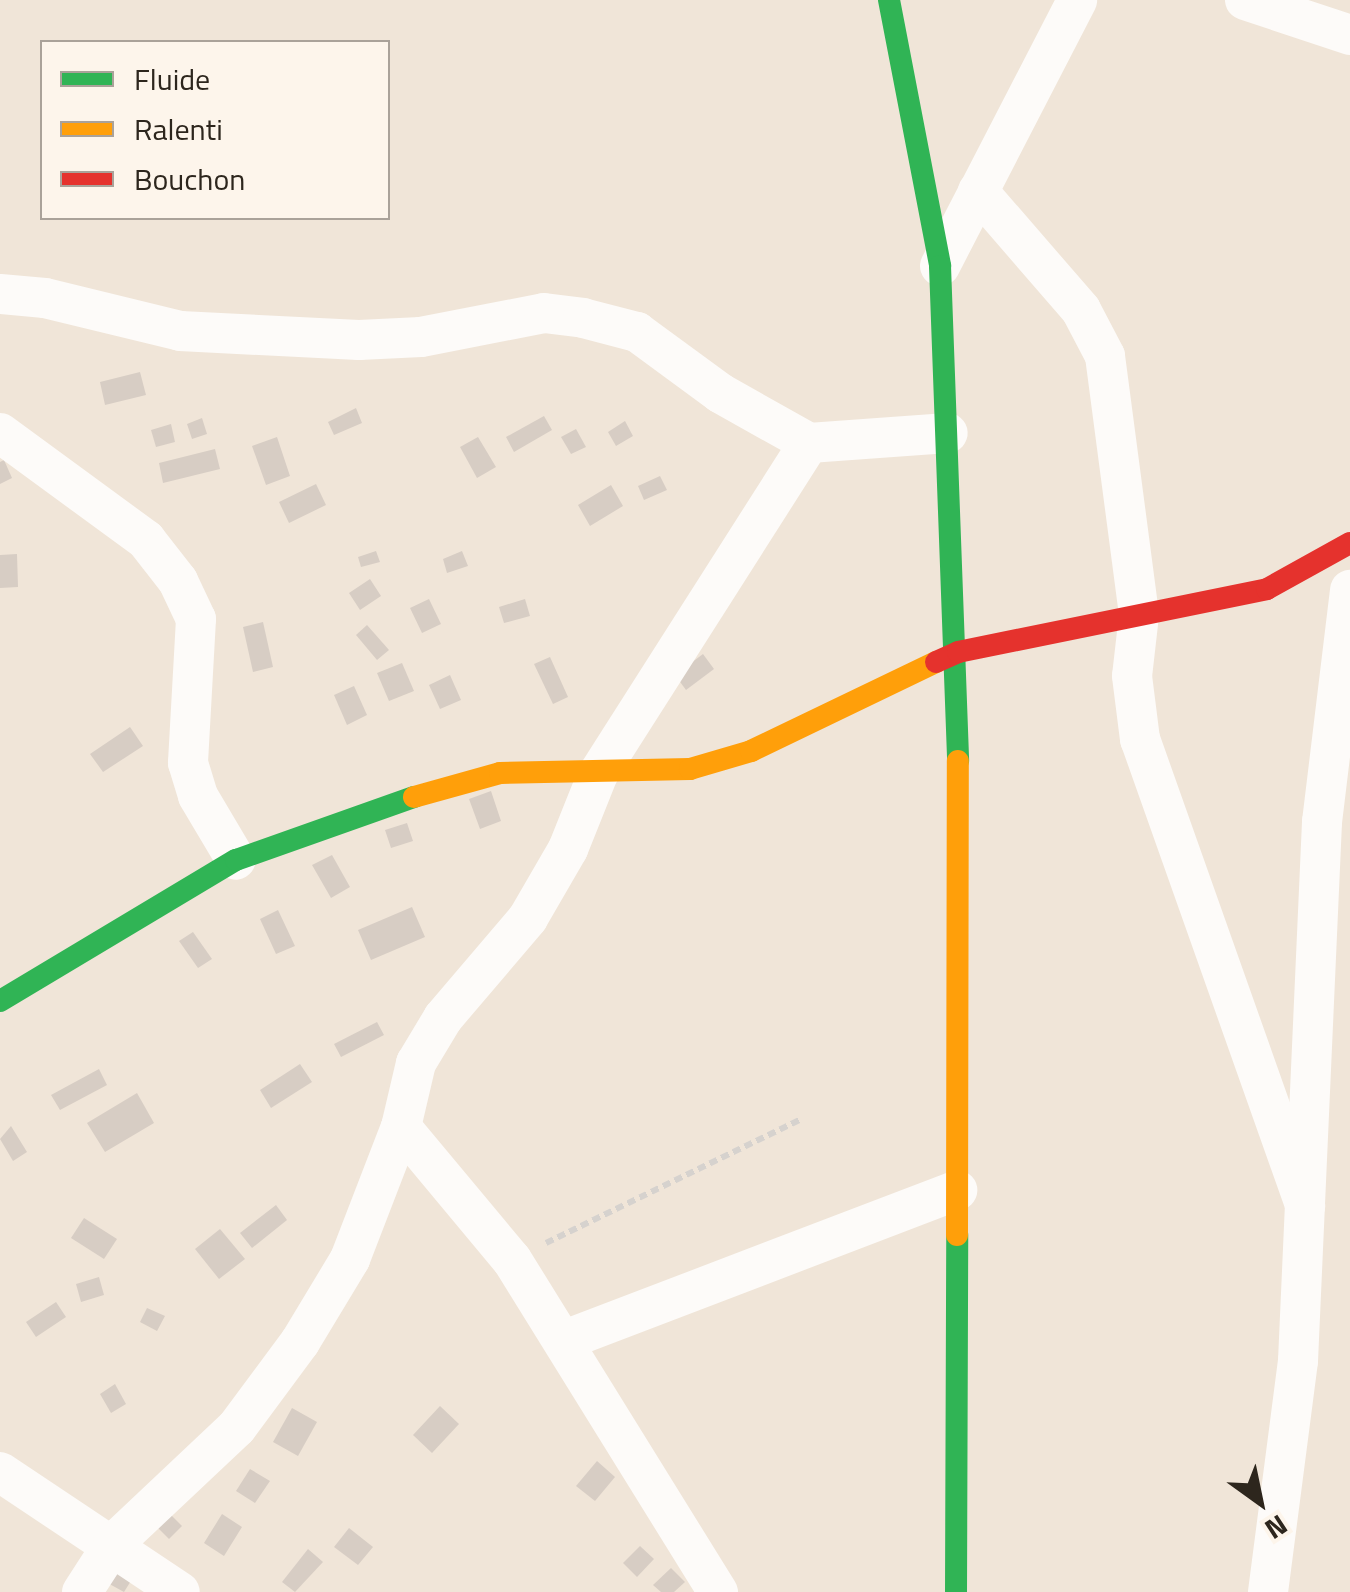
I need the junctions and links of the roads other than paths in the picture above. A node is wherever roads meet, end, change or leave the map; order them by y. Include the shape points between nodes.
1 (889, 0) edge
2 (1077, 0) edge
3 (1245, 0) edge
4 (1350, 35) edge
5 (978, 191) junction
6 (940, 266) junction
7 (0, 294) edge
8 (0, 433) edge
9 (948, 433) junction
10 (809, 443) junction
11 (1350, 543) edge
12 (1350, 590) edge
13 (1139, 615) junction
14 (958, 652) junction
15 (598, 774) junction
16 (236, 860) junction
17 (0, 1002) edge
18 (401, 1128) junction
19 (956, 1190) junction
20 (1305, 1206) junction
21 (564, 1340) junction
22 (0, 1472) edge
23 (113, 1544) junction
24 (82, 1592) edge
25 (180, 1592) edge
26 (718, 1592) edge
27 (956, 1592) edge
28 (1268, 1592) edge

1 - 6 street
2 - 5 street
3 - 4 street
5 - 6 street
5 - 13 street via 1081,310 1104,356
6 - 9 street
7 - 10 street via 45,298 180,331 359,340 421,337 544,313 583,318 637,332 720,393
8 - 16 street via 146,540 178,581 196,618 188,762 198,796
9 - 10 street
9 - 14 street
10 - 15 street
11 - 13 street via 1267,589
12 - 20 street via 1322,822
13 - 14 street
13 - 20 street via 1132,676 1140,739
14 - 15 street via 751,751 690,769
14 - 19 street
15 - 16 street via 500,773
15 - 18 street via 568,849 528,918 443,1018 416,1063
16 - 17 street
18 - 21 street via 512,1260
18 - 23 street via 350,1259 300,1342 237,1427
19 - 21 street
19 - 27 street
20 - 28 street via 1298,1360
21 - 26 street
22 - 23 street
23 - 24 street
23 - 25 street

